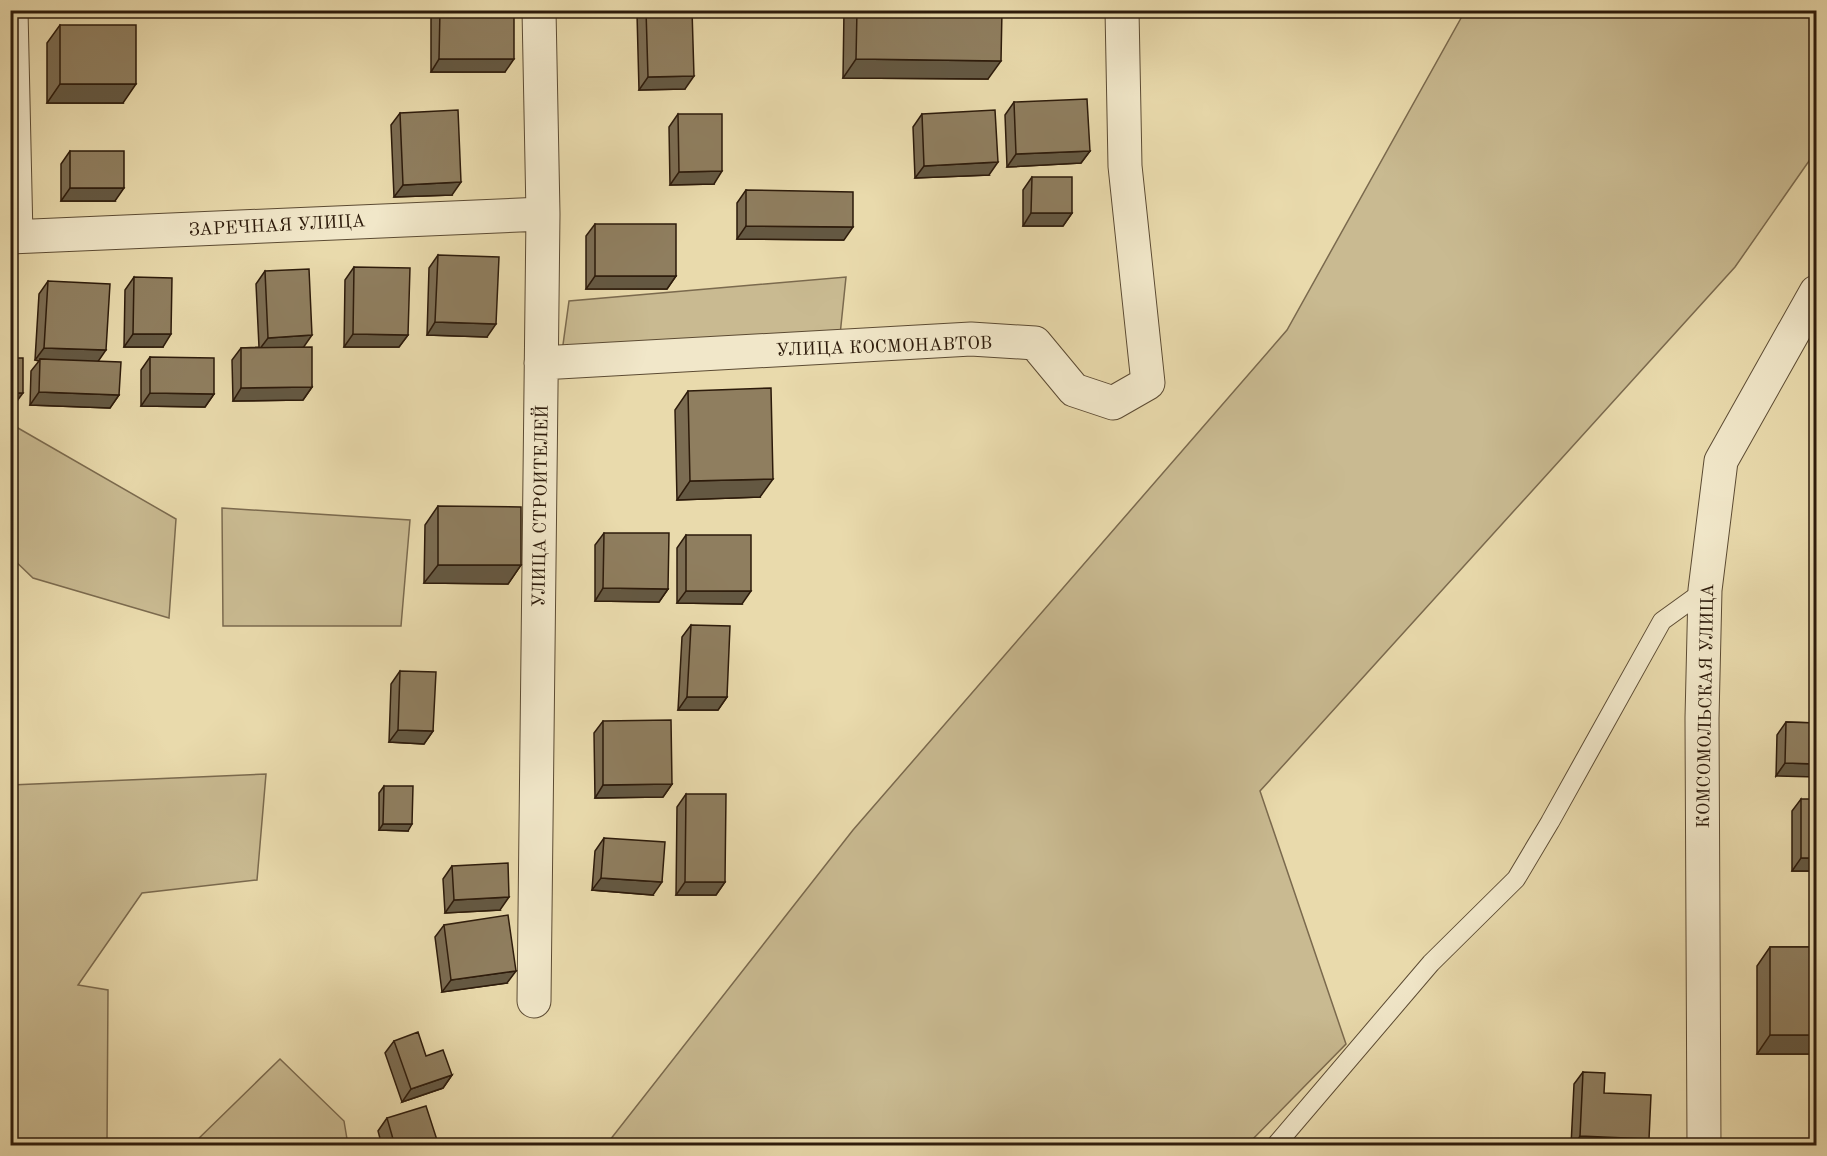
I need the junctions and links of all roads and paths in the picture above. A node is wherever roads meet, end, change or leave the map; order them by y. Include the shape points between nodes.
1 (11, 10) edge
2 (539, 10) edge
3 (1122, 10) edge
4 (543, 214) junction
5 (13, 237) edge
6 (1816, 292) edge
7 (541, 363) junction
8 (1705, 590) junction
9 (534, 1001) dead end
10 (1275, 1146) edge
11 (1704, 1146) edge

1 - 5 street
2 - 4 street, УЛИЦА СТРОИТЕЛЕЙ
3 - 7 street, УЛИЦА КОСМОНАВТОВ via 1125,166 1148,384 1113,403 1074,390 1035,343 971,339
4 - 5 street, ЗАРЕЧНАЯ УЛИЦА
4 - 7 street, УЛИЦА СТРОИТЕЛЕЙ
6 - 8 street, КОМСОМОЛЬСКАЯ УЛИЦА via 1721,461
7 - 9 street, УЛИЦА СТРОИТЕЛЕЙ
8 - 10 lane via 1662,621 1516,879 1431,963
8 - 11 street, КОМСОМОЛЬСКАЯ УЛИЦА

